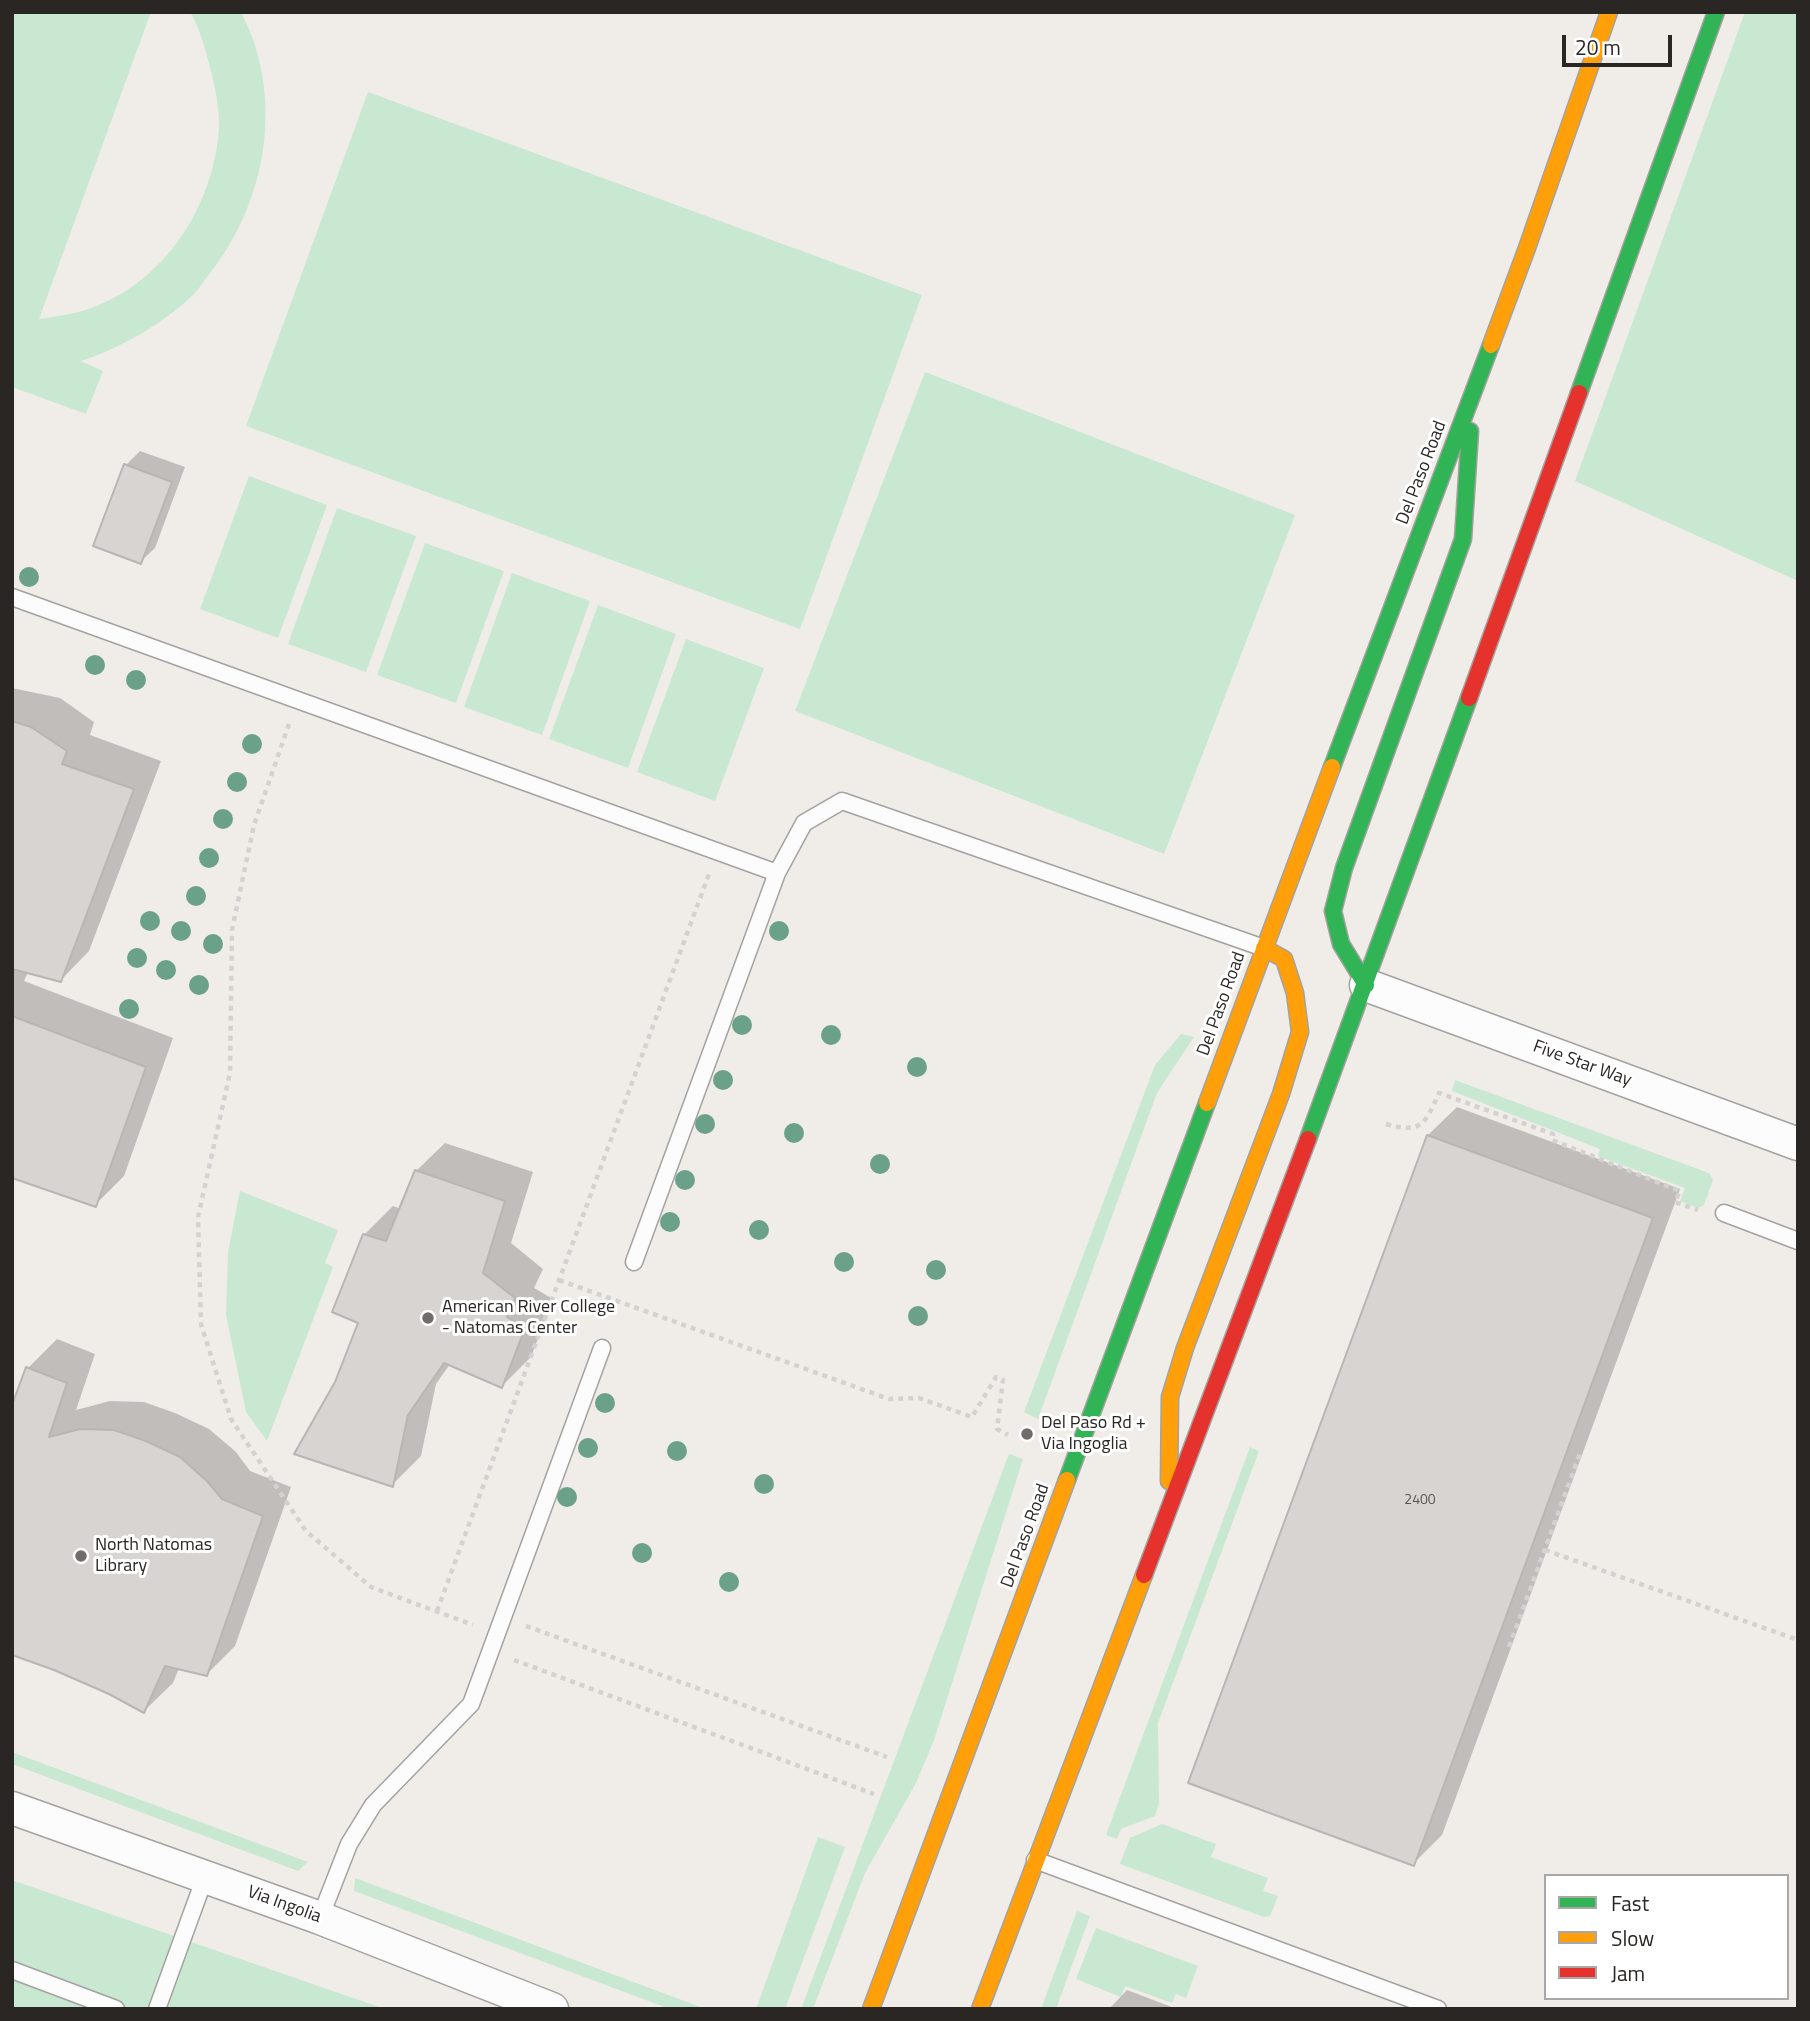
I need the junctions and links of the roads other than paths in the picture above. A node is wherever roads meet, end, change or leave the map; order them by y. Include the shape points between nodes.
1 (1609, 12) edge
2 (1716, 12) edge
3 (1472, 394) junction
4 (12, 597) edge
5 (777, 873) junction
6 (1264, 948) junction
7 (1366, 985) junction
8 (1798, 1144) edge
9 (1717, 1214) road end
10 (1798, 1241) edge
11 (634, 1262) dead end
12 (602, 1348) dead end
13 (1169, 1504) junction
14 (12, 1808) edge
15 (1035, 1860) junction
16 (205, 1877) junction
17 (320, 1917) junction
18 (12, 1970) edge
19 (116, 2009) edge
20 (157, 2009) edge
21 (552, 2009) edge
22 (871, 2009) edge
23 (980, 2009) edge
24 (1438, 2009) edge

1 - 3 main road, Del Paso Road
2 - 7 main road
3 - 6 main road, Del Paso Road
3 - 7 main road via 1464,540 1344,868 1333,911 1341,944
4 - 5 lane
5 - 6 lane via 804,823 842,801
5 - 11 lane
6 - 13 main road via 1284,959 1300,1032 1170,1397
6 - 22 main road, Del Paso Road
7 - 8 street, Five Star Way
7 - 13 main road
9 - 10 lane
12 - 17 lane via 471,1704 373,1805 349,1843
13 - 15 main road
14 - 16 street, Via Ingolia
15 - 23 main road
15 - 24 lane
16 - 17 street, Via Ingolia
16 - 20 lane
17 - 21 street, Via Ingolia
18 - 19 lane

